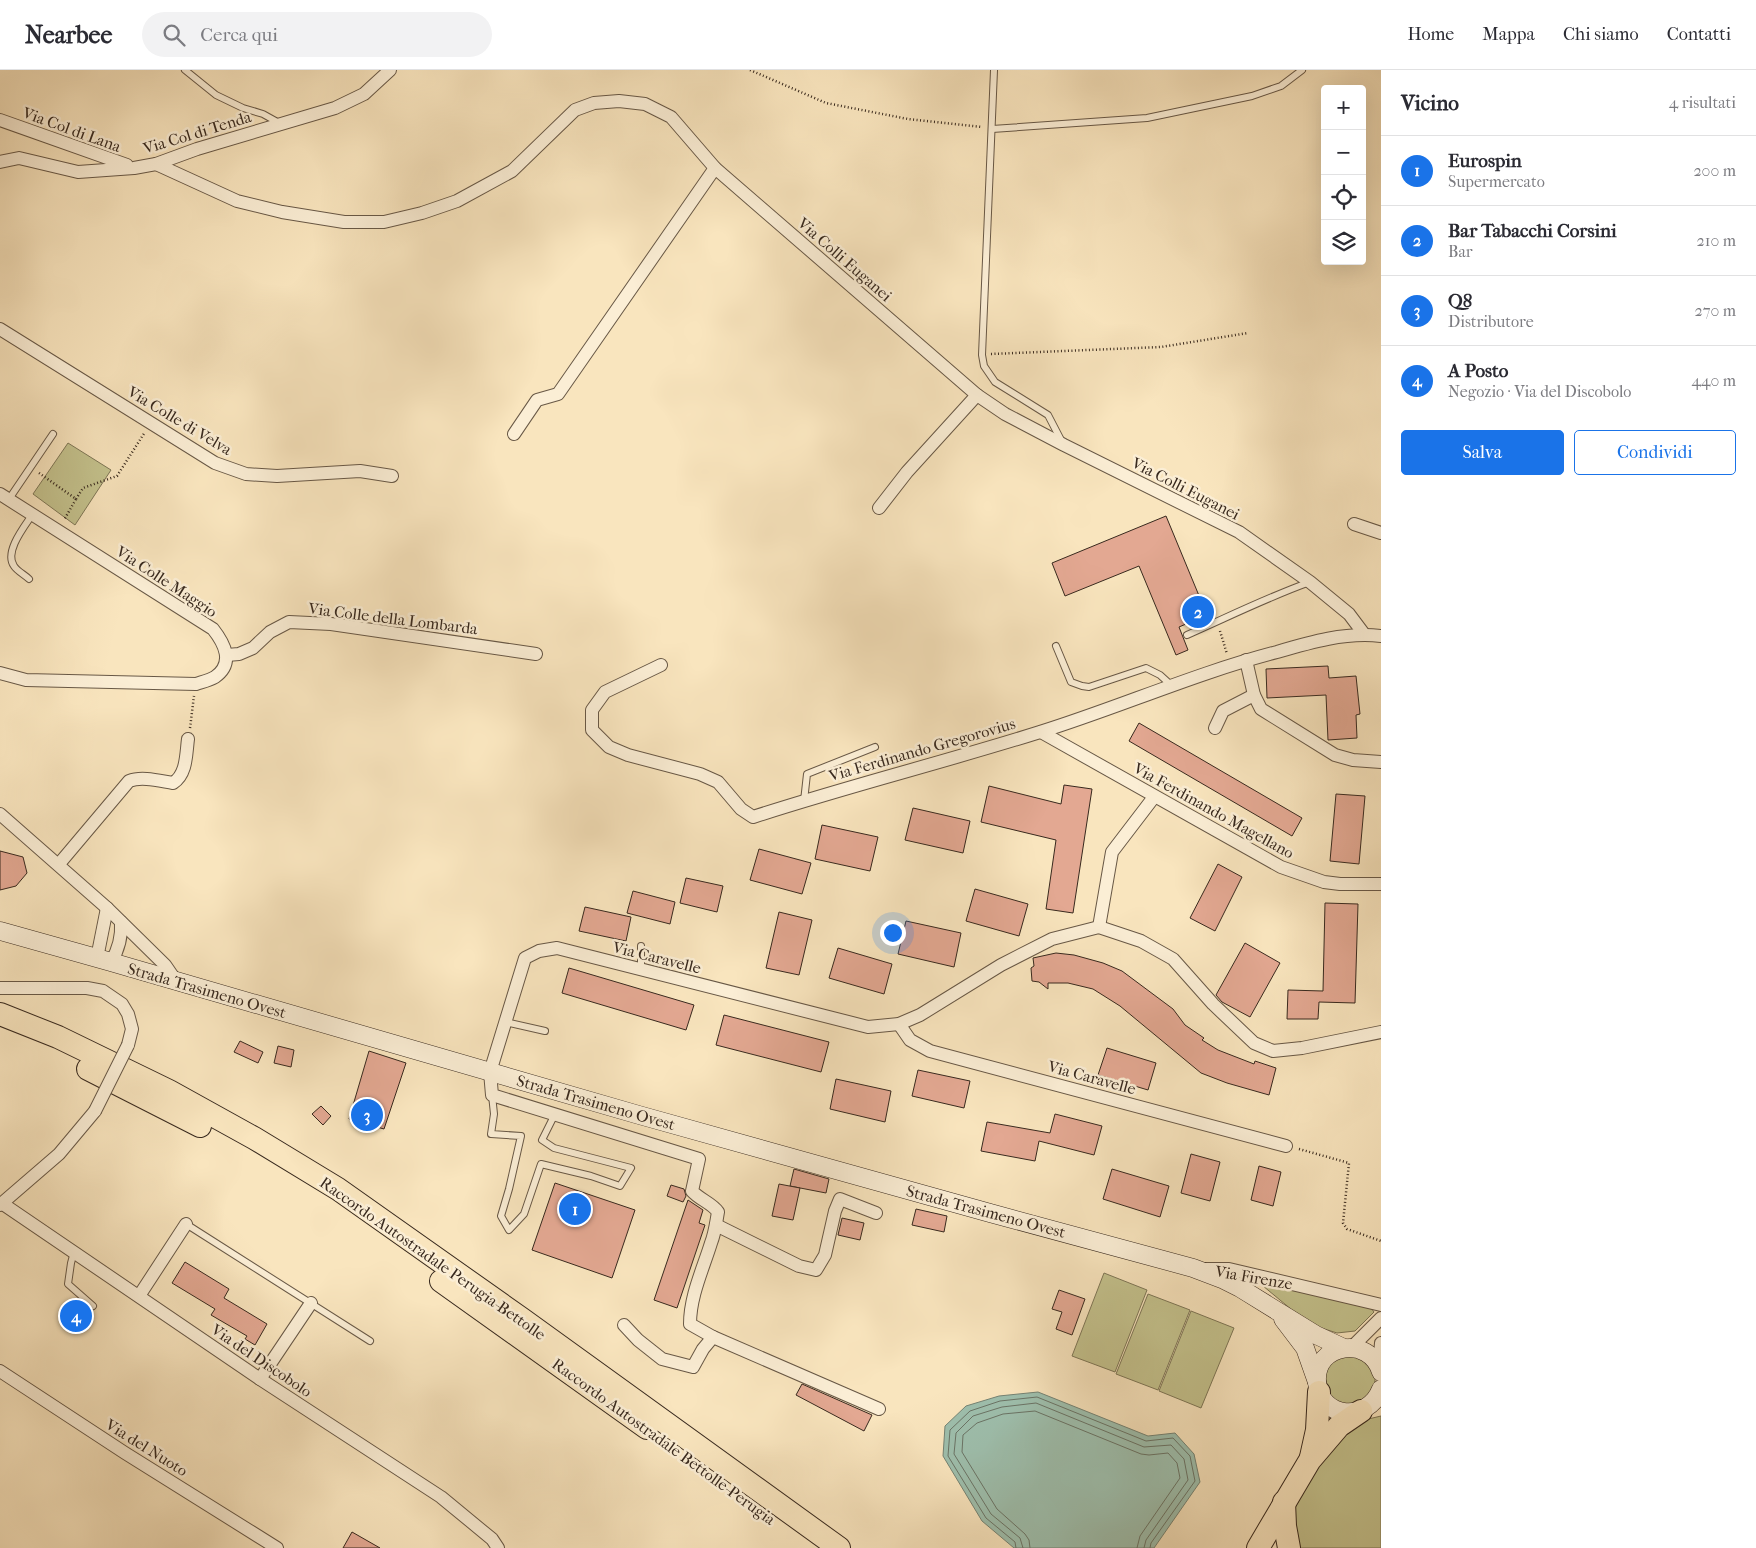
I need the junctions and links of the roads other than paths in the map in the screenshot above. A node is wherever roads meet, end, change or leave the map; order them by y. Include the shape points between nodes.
1 (185, 70) edge
2 (390, 70) edge
3 (994, 70) edge
4 (1302, 70) edge
5 (0, 120) edge
6 (281, 124) junction
7 (992, 129) junction
8 (0, 162) edge
9 (156, 164) junction
10 (134, 168) junction
11 (715, 168) junction
12 (0, 329) edge
13 (977, 395) junction
14 (53, 434) dead end
15 (514, 434) dead end
16 (1064, 445) junction
17 (392, 476) dead end
18 (4, 497) edge
19 (879, 508) dead end
20 (32, 515) junction
21 (1354, 524) dead end
22 (1381, 534) edge
23 (30, 579) dead end
24 (1310, 582) junction
25 (1364, 634) junction
26 (1188, 635) dead end
27 (1381, 636) edge
28 (1056, 646) dead end
29 (536, 654) dead end
30 (226, 655) junction
31 (1246, 660) junction
32 (661, 665) dead end
33 (0, 673) edge
34 (1171, 686) junction
35 (1254, 695) junction
36 (1215, 728) dead end
37 (1041, 732) junction
38 (188, 739) road end
39 (875, 747) dead end
40 (1381, 762) edge
41 (1154, 797) junction
42 (804, 801) junction
43 (0, 814) edge
44 (59, 864) junction
45 (1381, 884) edge
46 (107, 908) junction
47 (121, 922) junction
48 (1099, 927) junction
49 (0, 931) edge
50 (641, 946) dead end
51 (104, 960) junction
52 (641, 969) junction
53 (176, 981) junction
54 (0, 988) edge
55 (0, 1014) edge
56 (505, 1022) junction
57 (899, 1024) junction
58 (0, 1030) edge
59 (545, 1031) dead end
60 (1381, 1032) edge
61 (490, 1072) junction
62 (492, 1095) junction
63 (555, 1114) junction
64 (1286, 1146) road end
65 (1, 1204) edge
66 (876, 1213) dead end
67 (186, 1224) joint
68 (716, 1225) junction
69 (74, 1252) junction
70 (1193, 1268) junction
71 (139, 1296) junction
72 (311, 1302) junction
73 (1381, 1305) edge
74 (93, 1306) dead end
75 (1279, 1313) junction
76 (1381, 1318) edge
77 (624, 1325) dead end
78 (713, 1337) junction
79 (370, 1341) dead end
80 (1381, 1343) edge
81 (1348, 1348) junction
82 (1380, 1369) edge
83 (0, 1371) edge
84 (260, 1379) junction
85 (1318, 1387) junction
86 (1381, 1389) edge
87 (1371, 1407) edge
88 (879, 1409) dead end
89 (1310, 1460) junction
90 (1284, 1502) junction
91 (277, 1548) edge
92 (498, 1548) edge
93 (814, 1548) edge
94 (839, 1548) edge
95 (1258, 1548) edge
96 (1289, 1548) edge

1 - 6 lane via 216,95
2 - 6 street, Via Col di Tenda via 364,94 335,108
3 - 7 lane
4 - 7 lane via 1281,86 1252,96 1147,118
5 - 10 street, Via Col di Lana
6 - 9 street, Via Col di Tenda
7 - 16 lane via 984,366 995,382 1048,415
8 - 10 street, Via Col di Tenda via 19,158 78,172
9 - 10 street, Via Col di Tenda
9 - 11 street, Via Colli Euganei via 237,202 344,222 384,222 456,201 512,171 576,110 594,103 619,100 645,104 671,117
11 - 13 street, Via Colli Euganei
11 - 15 street via 558,394 537,400
12 - 17 street, Via Colle di Velva via 215,463 246,474 277,476 360,471
13 - 16 street, Via Colli Euganei via 1005,414
13 - 19 street
14 - 18 lane via 32,468
16 - 24 street, Via Colli Euganei via 1239,532
18 - 20 street, Via Colle Maggio
20 - 23 lane via 14,543 11,557 14,566
20 - 30 street, Via Colle Maggio via 213,629 222,641
21 - 22 street
24 - 25 street, Via Colli Euganei via 1349,614
24 - 26 lane via 1276,594
25 - 27 street, Via Ferdinando Gregorovius
25 - 31 street, Via Ferdinando Gregorovius via 1314,642
28 - 34 lane via 1071,682 1076,684 1089,687 1146,668
29 - 30 street, Via Colle della Lombarda via 330,624 289,622 270,632 253,648
30 - 33 street via 221,671 196,684 26,680
31 - 34 street, Via Ferdinando Gregorovius
31 - 35 street
32 - 42 street, Via Ferdinando Gregorovius via 605,692 592,710 592,730 609,747 718,782 740,809 753,817
34 - 37 street, Via Ferdinando Gregorovius
35 - 36 street via 1223,710
35 - 40 street via 1261,709 1335,755
37 - 41 street, Via Ferdinando Magellano
37 - 42 street, Via Ferdinando Gregorovius
38 - 44 street via 183,774 178,780 174,783 144,779 129,781
39 - 42 lane via 807,774
41 - 45 street, Via Ferdinando Magellano via 1281,867 1324,882
41 - 48 street via 1112,852
43 - 44 street
44 - 46 street
46 - 47 street
46 - 51 street
47 - 51 street via 117,952
47 - 53 street via 165,965
48 - 57 street, Via Caravelle via 1052,939
48 - 60 street via 1141,941 1174,959 1213,1004 1254,1043 1273,1051
49 - 51 main road, Strada Trasimeno Ovest
50 - 52 lane
51 - 53 main road, Strada Trasimeno Ovest
52 - 56 street, Via Caravelle via 557,948 539,950 525,958
52 - 57 street, Via Caravelle via 868,1027
53 - 61 main road, Strada Trasimeno Ovest
54 - 65 street, bridge via 87,988 103,992 122,1004 132,1029 128,1045 96,1111 60,1154
55 - 94 highway, Raccordo Autostradale Perugia-Bettolle via 58,1037 169,1091 338,1189
56 - 59 lane
56 - 61 street, Via Caravelle
57 - 64 street, Via Caravelle via 910,1040 930,1051
58 - 93 highway, Raccordo Autostradale Bettolle-Perugia via 166,1107 333,1203
61 - 62 street
61 - 70 main road, Strada Trasimeno Ovest
62 - 63 street
62 - 63 lane via 491,1134 521,1136 501,1216 509,1230 524,1214 541,1164 620,1186 631,1168 554,1148 542,1140
63 - 68 street via 699,1159 692,1191 714,1206 718,1212
65 - 69 street, Via del Discobolo
66 - 68 street via 840,1199 834,1211 825,1255 816,1270 799,1266
67 - 71 street
67 - 72 lane
68 - 78 street via 690,1314 690,1324
69 - 71 street, Via del Discobolo
69 - 74 lane via 68,1284
70 - 73 street, Via Firenze via 1229,1270
70 - 75 main road, Via Firenze via 1240,1288
71 - 84 street, Via del Discobolo
72 - 79 lane
72 - 84 street
75 - 81 main road, Via Firenze via 1316,1335
75 - 85 main road, Via Firenze via 1305,1348
76 - 81 street
77 - 78 street via 662,1359 693,1367
78 - 88 street
80 - 82 street
81 - 82 main road, Via Firenze via 1368,1353
81 - 85 main road via 1333,1352 1324,1360 1318,1370
83 - 91 street, Via del Nuoto
84 - 92 street, Via del Discobolo via 441,1497 492,1539
85 - 87 main road via 1326,1403 1336,1410 1348,1413
85 - 89 highway via 1317,1430
86 - 87 main road
87 - 89 highway via 1339,1426
89 - 90 highway
90 - 95 highway
90 - 96 highway

